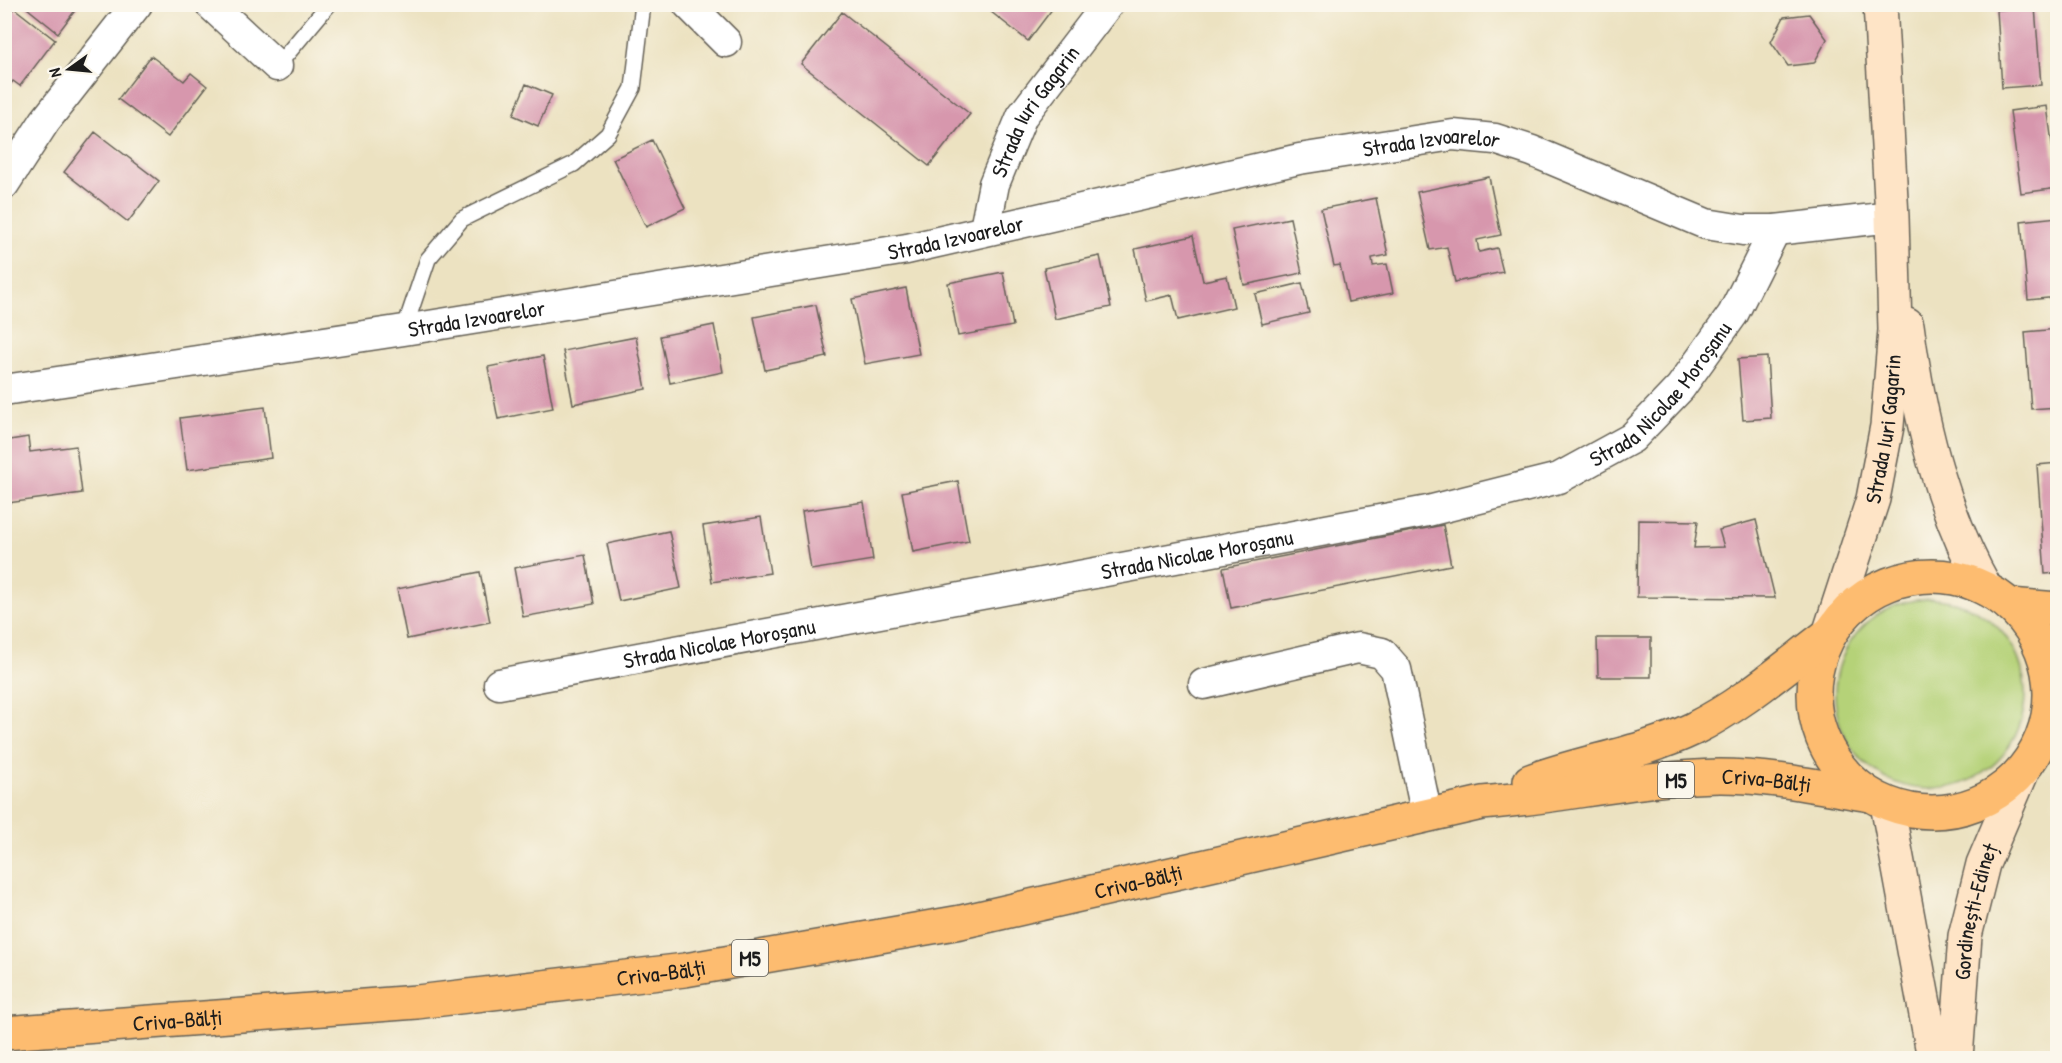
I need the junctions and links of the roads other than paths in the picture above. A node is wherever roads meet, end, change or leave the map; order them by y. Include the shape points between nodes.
1 (137, 4) edge
2 (210, 4) edge
3 (329, 4) edge
4 (643, 4) edge
5 (688, 4) edge
6 (1108, 4) edge
7 (1880, 4) edge
8 (726, 42) dead end
9 (278, 66) joint
10 (4, 184) edge
11 (1892, 217) junction
12 (986, 229) junction
13 (1775, 230) junction
14 (404, 330) junction
15 (4, 390) edge
16 (1998, 597) junction
17 (2058, 609) edge
18 (1829, 634) junction
19 (499, 684) dead end
20 (1204, 684) dead end
21 (2049, 736) edge
22 (2022, 770) junction
23 (1879, 800) junction
24 (1482, 803) junction
25 (1427, 816) junction
26 (4, 1033) edge
27 (1934, 1059) edge
28 (1956, 1059) edge

1 - 10 street via 45,121
2 - 9 street
3 - 9 lane
4 - 14 lane via 633,88 608,134 574,164 462,219 428,259
5 - 8 street
6 - 12 street, Strada Iuri Gagarin via 1022,116 994,184
7 - 11 main road, Strada Iuri Gagarin
11 - 13 street, Strada Izvoarelor
11 - 16 main road, Strada Iuri Gagarin via 1908,338 1944,499 1967,555
11 - 18 main road, Strada Iuri Gagarin via 1895,330 1887,426 1873,498
12 - 13 street, Strada Izvoarelor via 1299,159 1453,135 1495,139 1532,151 1706,224
12 - 14 street, Strada Izvoarelor via 907,249
13 - 19 street, Strada Nicolae Moroșanu via 1733,314 1680,388 1632,438 1559,478 1428,511
14 - 15 street, Strada Izvoarelor
16 - 17 highway, M5
16 - 18 highway, M5 via 1952,577 1916,576 1882,586 1852,606
16 - 21 highway, M5 via 2034,634 2047,669
18 - 23 highway, M5 via 1818,662 1814,693 1817,723 1829,751 1847,776
18 - 24 highway, Criva-Bălți / M5 via 1741,701 1693,729 1533,780
20 - 25 street via 1358,648 1382,653 1396,669
21 - 22 highway, M5
22 - 23 highway, M5 via 1994,794 1960,809 1923,812
22 - 28 main road, Gordinești-Edineț via 1983,864 1965,936
23 - 24 highway, Criva-Bălți / M5 via 1786,781 1720,776 1615,784 1534,799
23 - 27 main road, Gordinești-Edineț
24 - 25 highway, Criva-Bălți / M5
25 - 26 highway, Criva-Bălți / M5 via 961,922 685,970 417,1002

